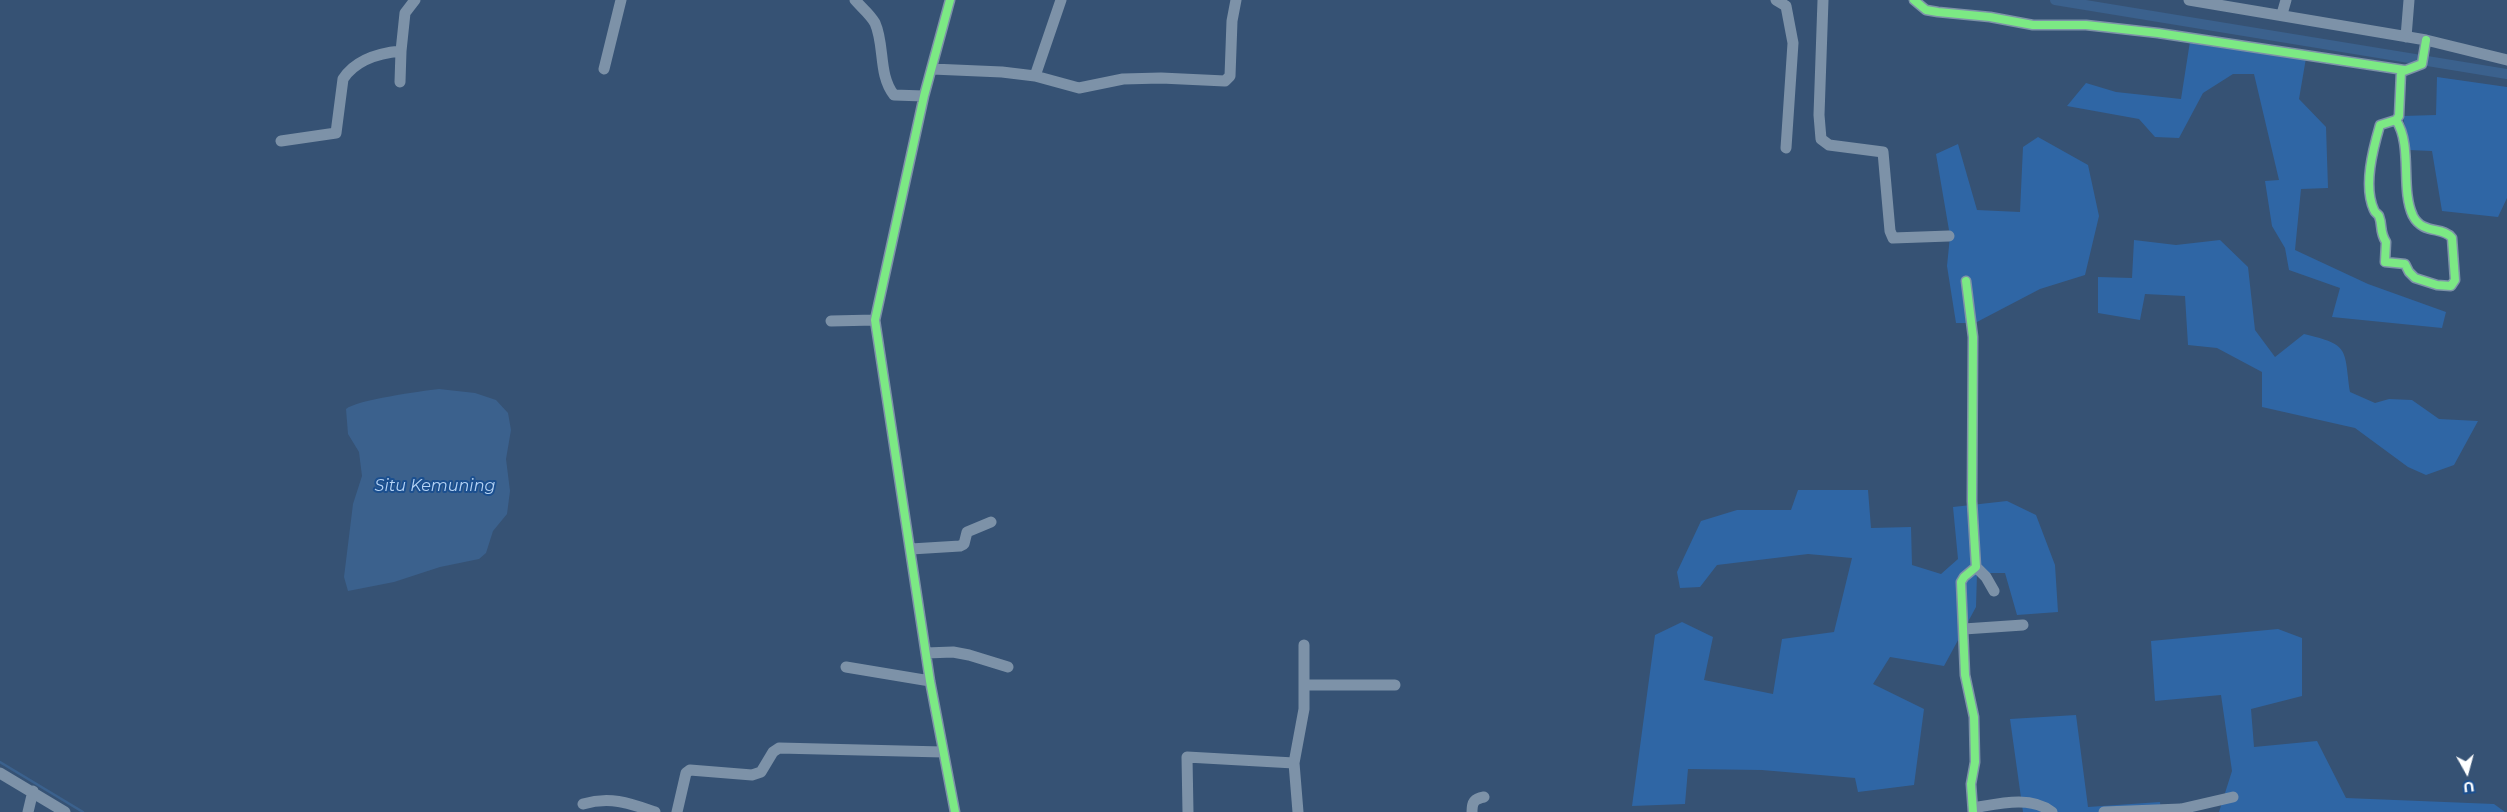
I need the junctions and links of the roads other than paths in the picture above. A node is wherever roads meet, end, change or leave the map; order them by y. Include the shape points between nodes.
1 (415, 0) edge
2 (621, 0) edge
3 (855, 0) edge
4 (950, 0) edge
5 (1061, 0) edge
6 (1236, 0) edge
7 (1776, 0) edge
8 (1823, 0) edge
9 (1914, 0) edge
10 (2189, 0) edge
11 (2286, 0) edge
12 (2409, 0) edge
13 (2210, 2) edge
14 (2282, 14) junction
15 (2406, 37) junction
16 (2426, 42) junction
17 (401, 51) junction
18 (2507, 60) edge
19 (604, 69) dead end
20 (932, 69) junction
21 (2404, 70) junction
22 (1035, 76) junction
23 (400, 82) dead end
24 (924, 96) junction
25 (2396, 120) junction
26 (281, 141) dead end
27 (1786, 148) dead end
28 (1949, 236) dead end
29 (1966, 281) dead end
30 (875, 320) junction
31 (831, 321) dead end
32 (991, 522) dead end
33 (911, 550) junction
34 (1976, 567) junction
35 (1994, 591) dead end
36 (2023, 625) dead end
37 (1964, 629) junction
38 (1304, 645) dead end
39 (926, 653) junction
40 (846, 667) dead end
41 (1008, 667) dead end
42 (930, 681) junction
43 (1304, 685) junction
44 (1395, 685) dead end
45 (943, 752) junction
46 (1294, 762) junction
47 (0, 773) edge
48 (33, 791) junction
49 (1484, 797) dead end
50 (2233, 797) dead end
51 (583, 804) dead end
52 (1973, 810) edge
53 (28, 812) edge
54 (65, 812) edge
55 (654, 812) edge
56 (677, 812) edge
57 (955, 812) edge
58 (1188, 812) edge
59 (1298, 812) edge
60 (1472, 812) edge
61 (2052, 812) edge
62 (2104, 812) edge

1 - 17 street via 406,13
2 - 19 street
3 - 24 street via 876,25 891,91 894,95
4 - 20 street
5 - 22 street
6 - 22 street via 1230,76 1225,81 1123,79 1079,88
7 - 27 street via 1786,6 1793,44
8 - 28 street via 1821,139 1829,145 1883,152 1893,238
9 - 21 street via 1926,10 1938,12 2033,25 2158,33
10 - 13 street
11 - 14 street
12 - 15 street
13 - 14 street
14 - 15 street
15 - 16 street
16 - 18 street
16 - 21 street via 2422,64
17 - 23 street
17 - 26 street via 369,57 348,72 342,84 334,135
20 - 22 street
20 - 24 street
21 - 25 street
24 - 30 street
25 - 25 street via 2380,125 2370,170 2374,211 2386,242 2385,262 2405,264 2419,280 2451,286 2455,280 2452,238 2422,226 2412,215 2402,134
29 - 34 street via 1973,337 1972,501
30 - 31 street
30 - 33 street
32 - 33 street via 967,532 964,544 960,546
33 - 39 street
34 - 35 street
34 - 37 street via 1962,582
36 - 37 street
37 - 52 street via 1965,675 1974,717
38 - 43 street
39 - 41 street via 953,652
39 - 42 street
40 - 42 street
42 - 45 street
43 - 44 street
43 - 46 street via 1304,710
45 - 56 street via 779,748 757,774 690,770 686,773
45 - 57 street
46 - 58 street via 1187,757
46 - 59 street
47 - 48 street
48 - 53 street
48 - 54 street
49 - 60 street via 1475,799
50 - 62 street via 2181,809
51 - 55 street via 622,800
52 - 61 street via 2005,803 2030,803 2044,806

